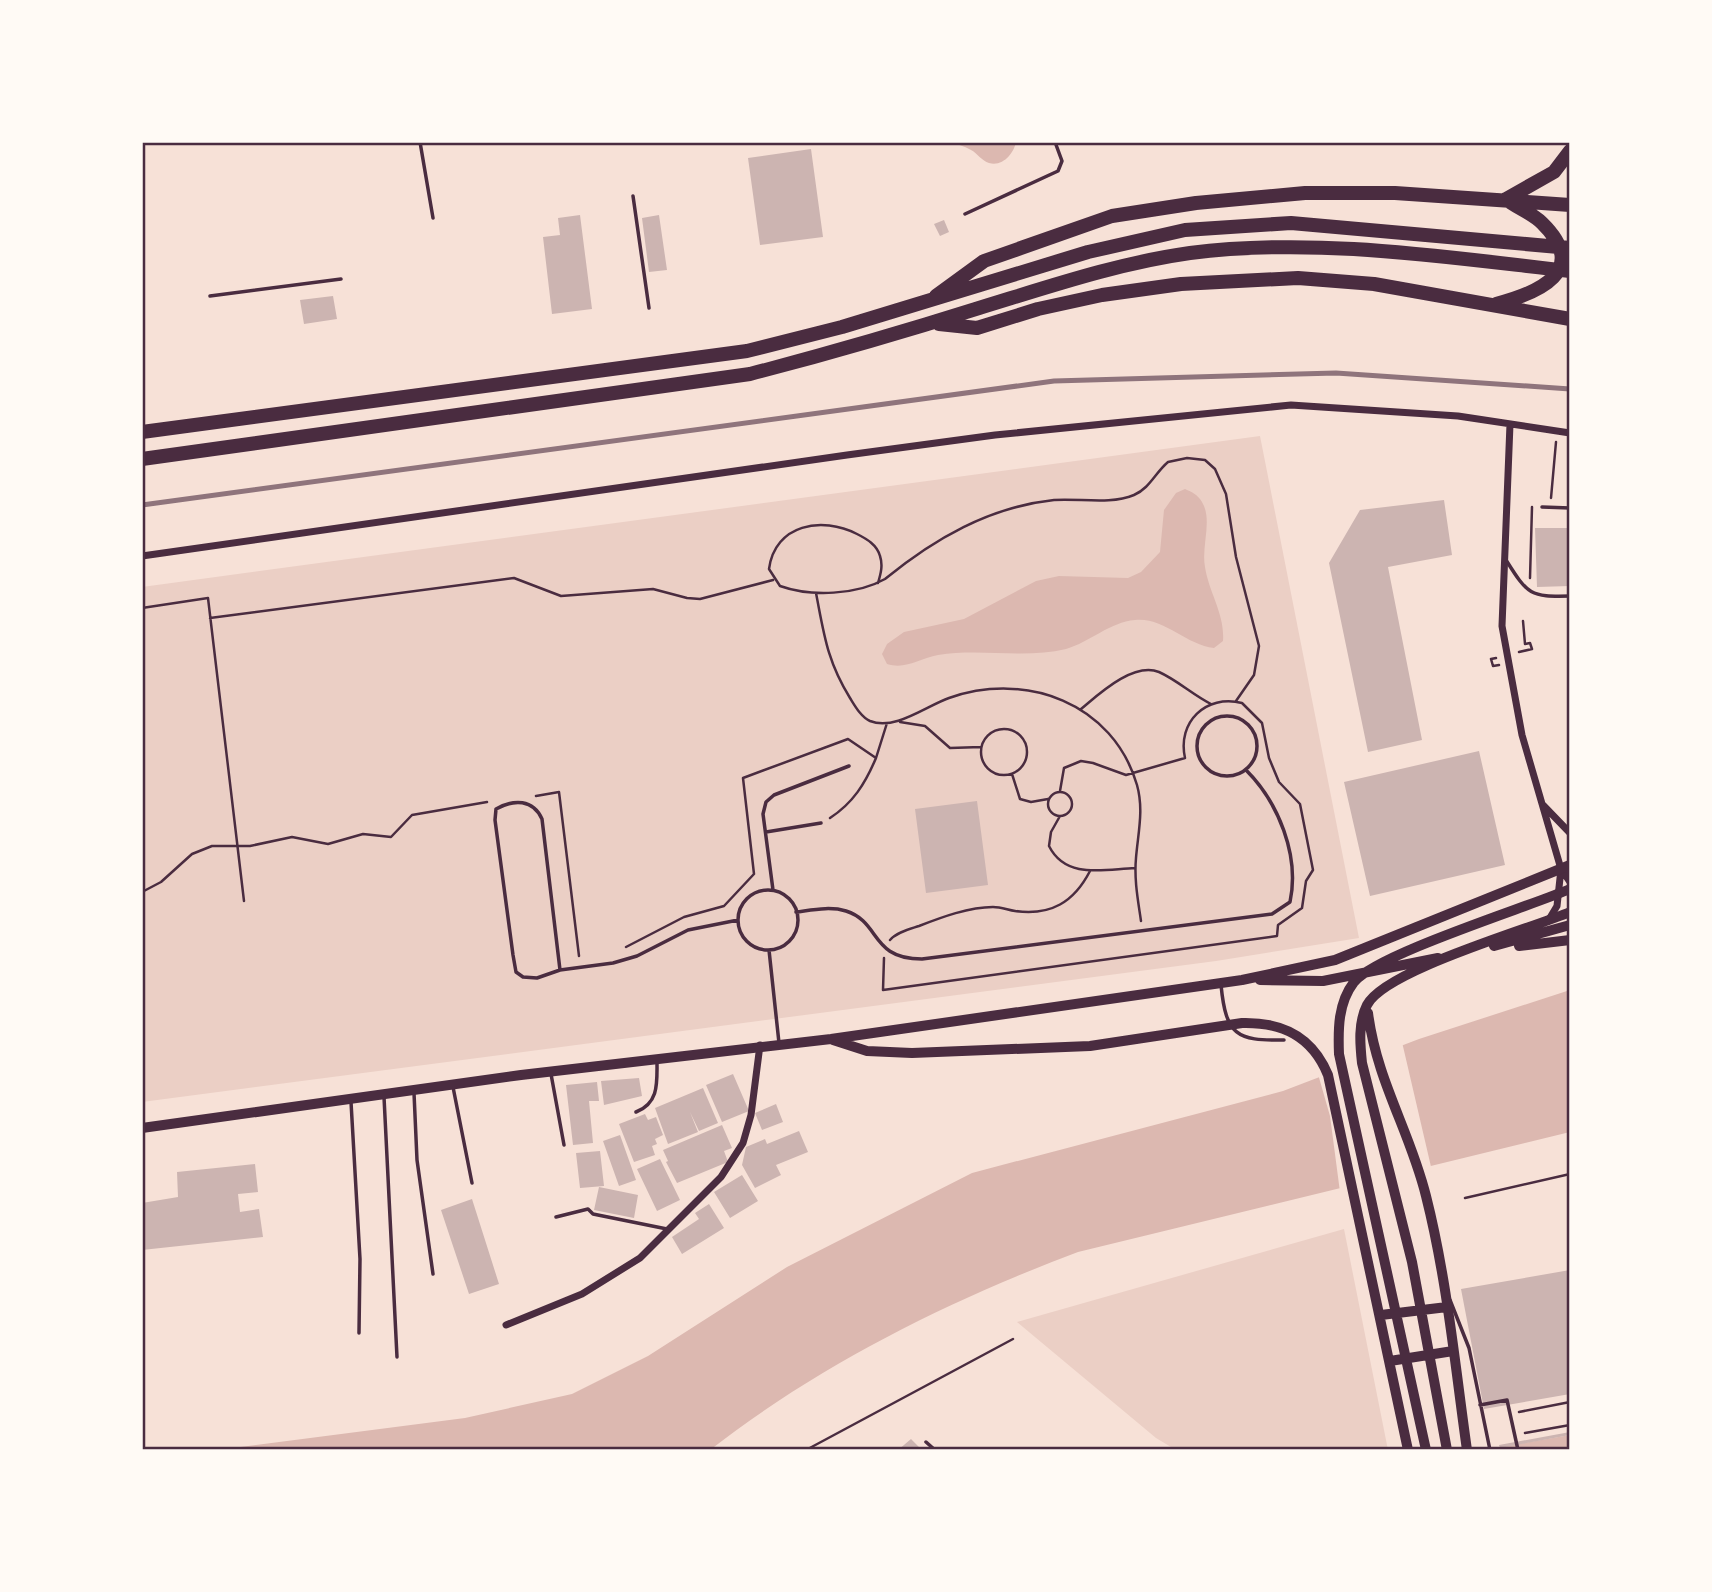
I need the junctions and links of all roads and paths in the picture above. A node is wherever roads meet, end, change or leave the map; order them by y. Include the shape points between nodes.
1 (420, 142) edge
2 (1055, 142) edge
3 (1570, 150) edge
4 (633, 196) dead end
5 (1506, 199) junction
6 (1570, 205) edge
7 (965, 214) dead end
8 (433, 218) dead end
9 (1570, 248) edge
10 (1570, 271) edge
11 (341, 279) dead end
12 (210, 296) dead end
13 (926, 303) junction
14 (1491, 306) junction
15 (649, 308) dead end
16 (1570, 319) edge
17 (930, 324) junction
18 (1510, 424) junction
19 (1556, 431) junction
20 (142, 432) edge
21 (1570, 433) edge
22 (142, 459) edge
23 (1542, 507) joint
24 (1550, 507) junction
25 (1570, 508) edge
26 (142, 556) edge
27 (1504, 558) junction
28 (774, 580) junction
29 (878, 583) junction
30 (1531, 591) junction
31 (816, 592) junction
32 (1570, 596) edge
33 (142, 608) edge
34 (210, 618) junction
35 (1522, 621) dead end
36 (1530, 643) dead end
37 (1236, 701) junction
38 (1211, 704) junction
39 (1081, 709) junction
40 (896, 721) junction
41 (887, 723) junction
42 (981, 747) junction
43 (876, 758) junction
44 (849, 766) dead end
45 (1246, 770) junction
46 (1012, 774) junction
47 (1132, 774) junction
48 (1060, 791) junction
49 (532, 796) dead end
50 (1049, 799) junction
51 (492, 802) dead end
52 (1542, 804) junction
53 (1059, 816) junction
54 (821, 823) joint
55 (766, 832) junction
56 (1570, 833) edge
57 (237, 844) junction
58 (1565, 867) edge
59 (1135, 868) junction
60 (1090, 871) junction
61 (1570, 882) edge
62 (1570, 889) edge
63 (773, 890) junction
64 (142, 892) edge
65 (244, 901) dead end
66 (796, 912) junction
67 (1570, 912) edge
68 (738, 920) junction
69 (1570, 925) edge
70 (1143, 932) junction
71 (1525, 939) junction
72 (1570, 940) edge
73 (884, 948) junction
74 (618, 950) dead end
75 (769, 950) junction
76 (1460, 953) junction
77 (579, 960) dead end
78 (560, 970) junction
79 (1242, 980) junction
80 (1221, 983) junction
81 (1367, 1005) junction
82 (831, 1039) junction
83 (1284, 1040) dead end
84 (779, 1043) junction
85 (760, 1045) junction
86 (657, 1058) junction
87 (551, 1072) junction
88 (1346, 1083) junction
89 (453, 1085) junction
90 (414, 1091) junction
91 (384, 1095) junction
92 (350, 1100) junction
93 (636, 1112) dead end
94 (1337, 1114) junction
95 (142, 1128) edge
96 (564, 1144) dead end
97 (1570, 1174) edge
98 (472, 1182) dead end
99 (1465, 1198) dead end
100 (556, 1217) dead end
101 (670, 1230) junction
102 (433, 1274) dead end
103 (1444, 1285) junction
104 (1447, 1307) junction
105 (1381, 1315) junction
106 (506, 1325) dead end
107 (359, 1333) dead end
108 (1013, 1339) dead end
109 (1469, 1348) junction
110 (1453, 1352) junction
111 (397, 1357) dead end
112 (1390, 1361) junction
113 (1570, 1402) edge
114 (1480, 1405) junction
115 (1510, 1414) junction
116 (1570, 1425) edge
117 (1515, 1435) junction
118 (926, 1442) dead end
119 (806, 1450) edge
120 (935, 1450) edge
121 (1408, 1450) edge
122 (1426, 1450) edge
123 (1447, 1450) edge
124 (1467, 1450) edge
125 (1490, 1450) edge
126 (1518, 1450) edge

1 - 8 lane
2 - 7 lane via 1062,162 1058,171
3 - 5 highway via 1554,172
4 - 15 lane
5 - 6 highway
5 - 13 highway via 1305,193 1196,202 1112,216 984,261
5 - 14 highway via 1544,224 1560,258 1556,275 1541,290
9 - 13 highway via 1351,226 1251,224 1133,241
10 - 17 highway via 1349,248 1189,254 1034,291
11 - 12 lane
13 - 20 highway via 747,351
14 - 16 highway
14 - 17 highway via 1363,282 1248,279 1102,295 977,328
17 - 22 highway via 750,374
18 - 19 street
18 - 26 street via 1292,405 1176,415 847,454
18 - 27 street
19 - 21 street
19 - 24 path
23 - 24 lane
23 - 30 path via 1529,507
24 - 25 lane
27 - 30 lane
27 - 52 street via 1505,649
28 - 29 path via 769,569 777,545 800,528 827,523 867,539 877,549 882,567
28 - 31 path via 789,590
28 - 34 path via 700,599 653,589 561,596 514,579
29 - 31 path via 858,590
29 - 37 path via 936,541 985,518 1043,501 1124,499 1147,488 1168,462 1205,460 1226,494 1236,557 1259,646 1254,675
30 - 32 lane via 1537,597
31 - 41 path via 825,650 834,673 867,720
33 - 34 path via 208,598
34 - 57 path
35 - 36 path via 1525,644
37 - 38 path
37 - 73 path via 1262,723 1274,773 1284,790 1298,799 1313,870 1306,881 1302,908 1278,925 1277,936 883,990
38 - 39 path via 1152,670 1116,683
38 - 47 path via 1191,720 1184,733 1185,758
39 - 40 path via 1045,694 1002,689 951,698
39 - 47 path via 1113,738
40 - 41 path
40 - 42 path via 925,726 950,748
41 - 43 path
42 - 46 path via 987,768 1000,775
42 - 46 path via 996,730 1012,730 1024,739 1027,754 1021,768
43 - 54 path via 851,802
43 - 74 path via 848,739 743,779 755,865 747,884 724,906 684,917
44 - 55 lane via 769,798 764,808
45 - 45 lane via 1237,775 1216,774 1201,761 1197,740 1208,723 1225,716 1250,727 1257,745
45 - 70 lane via 1264,788 1279,816 1293,874 1290,902 1283,910 1252,918
46 - 50 path via 1020,799
47 - 48 path via 1081,761 1064,768
47 - 59 path via 1142,808
48 - 50 path
48 - 53 path via 1068,794 1072,804 1067,814
49 - 77 path via 559,792
50 - 53 path via 1050,810
51 - 57 path via 412,815 391,837 363,834 327,844 292,837 250,846
52 - 56 street
52 - 58 street
53 - 60 path via 1049,838 1053,853 1075,869
54 - 55 lane
55 - 63 lane
57 - 64 path via 202,848
57 - 65 path
58 - 61 street
58 - 71 street via 1557,906 1539,931
58 - 79 street via 1335,960
59 - 60 path
59 - 70 path
60 - 73 path via 1080,890 1051,909 978,908 894,936
62 - 88 street via 1387,961 1356,979 1338,1028
63 - 66 lane via 789,899
63 - 68 lane via 747,898
66 - 73 lane via 847,912 858,917
66 - 75 lane via 794,934 779,948
67 - 76 street
68 - 75 lane via 749,943
68 - 78 lane via 688,930 638,956
69 - 71 street
70 - 73 lane via 922,959 904,959
71 - 79 street via 1323,981
72 - 76 street
75 - 84 lane
76 - 81 street via 1391,983
78 - 78 lane via 537,978 516,972 495,820 496,809 505,804 530,804 541,819
79 - 80 street
80 - 82 street
80 - 83 lane via 1224,1010 1235,1032 1251,1040
81 - 103 street via 1377,1063 1418,1166
81 - 123 street via 1360,1039 1362,1063 1412,1262
82 - 84 street
82 - 94 street via 867,1051 912,1053 1090,1046 1262,1023 1295,1033 1317,1051
84 - 85 street
85 - 86 street
85 - 101 street via 743,1143 722,1177
86 - 87 street
86 - 93 lane via 653,1100
87 - 89 street
87 - 96 lane
88 - 94 street
88 - 122 street
89 - 90 street
89 - 98 lane
90 - 91 street
90 - 102 lane via 417,1160
91 - 92 street
91 - 111 lane
92 - 95 street
92 - 107 lane via 360,1259
94 - 105 street
97 - 99 path
100 - 101 lane via 588,1209 593,1214
101 - 106 street via 610,1278
103 - 104 street
103 - 109 lane
104 - 105 street
104 - 110 street
105 - 112 street
108 - 119 path
109 - 110 lane
109 - 114 lane
110 - 112 street
110 - 124 street
112 - 121 street
113 - 115 path
114 - 115 lane via 1507,1400
114 - 125 lane
115 - 117 lane
116 - 117 path
117 - 126 lane
118 - 120 lane

